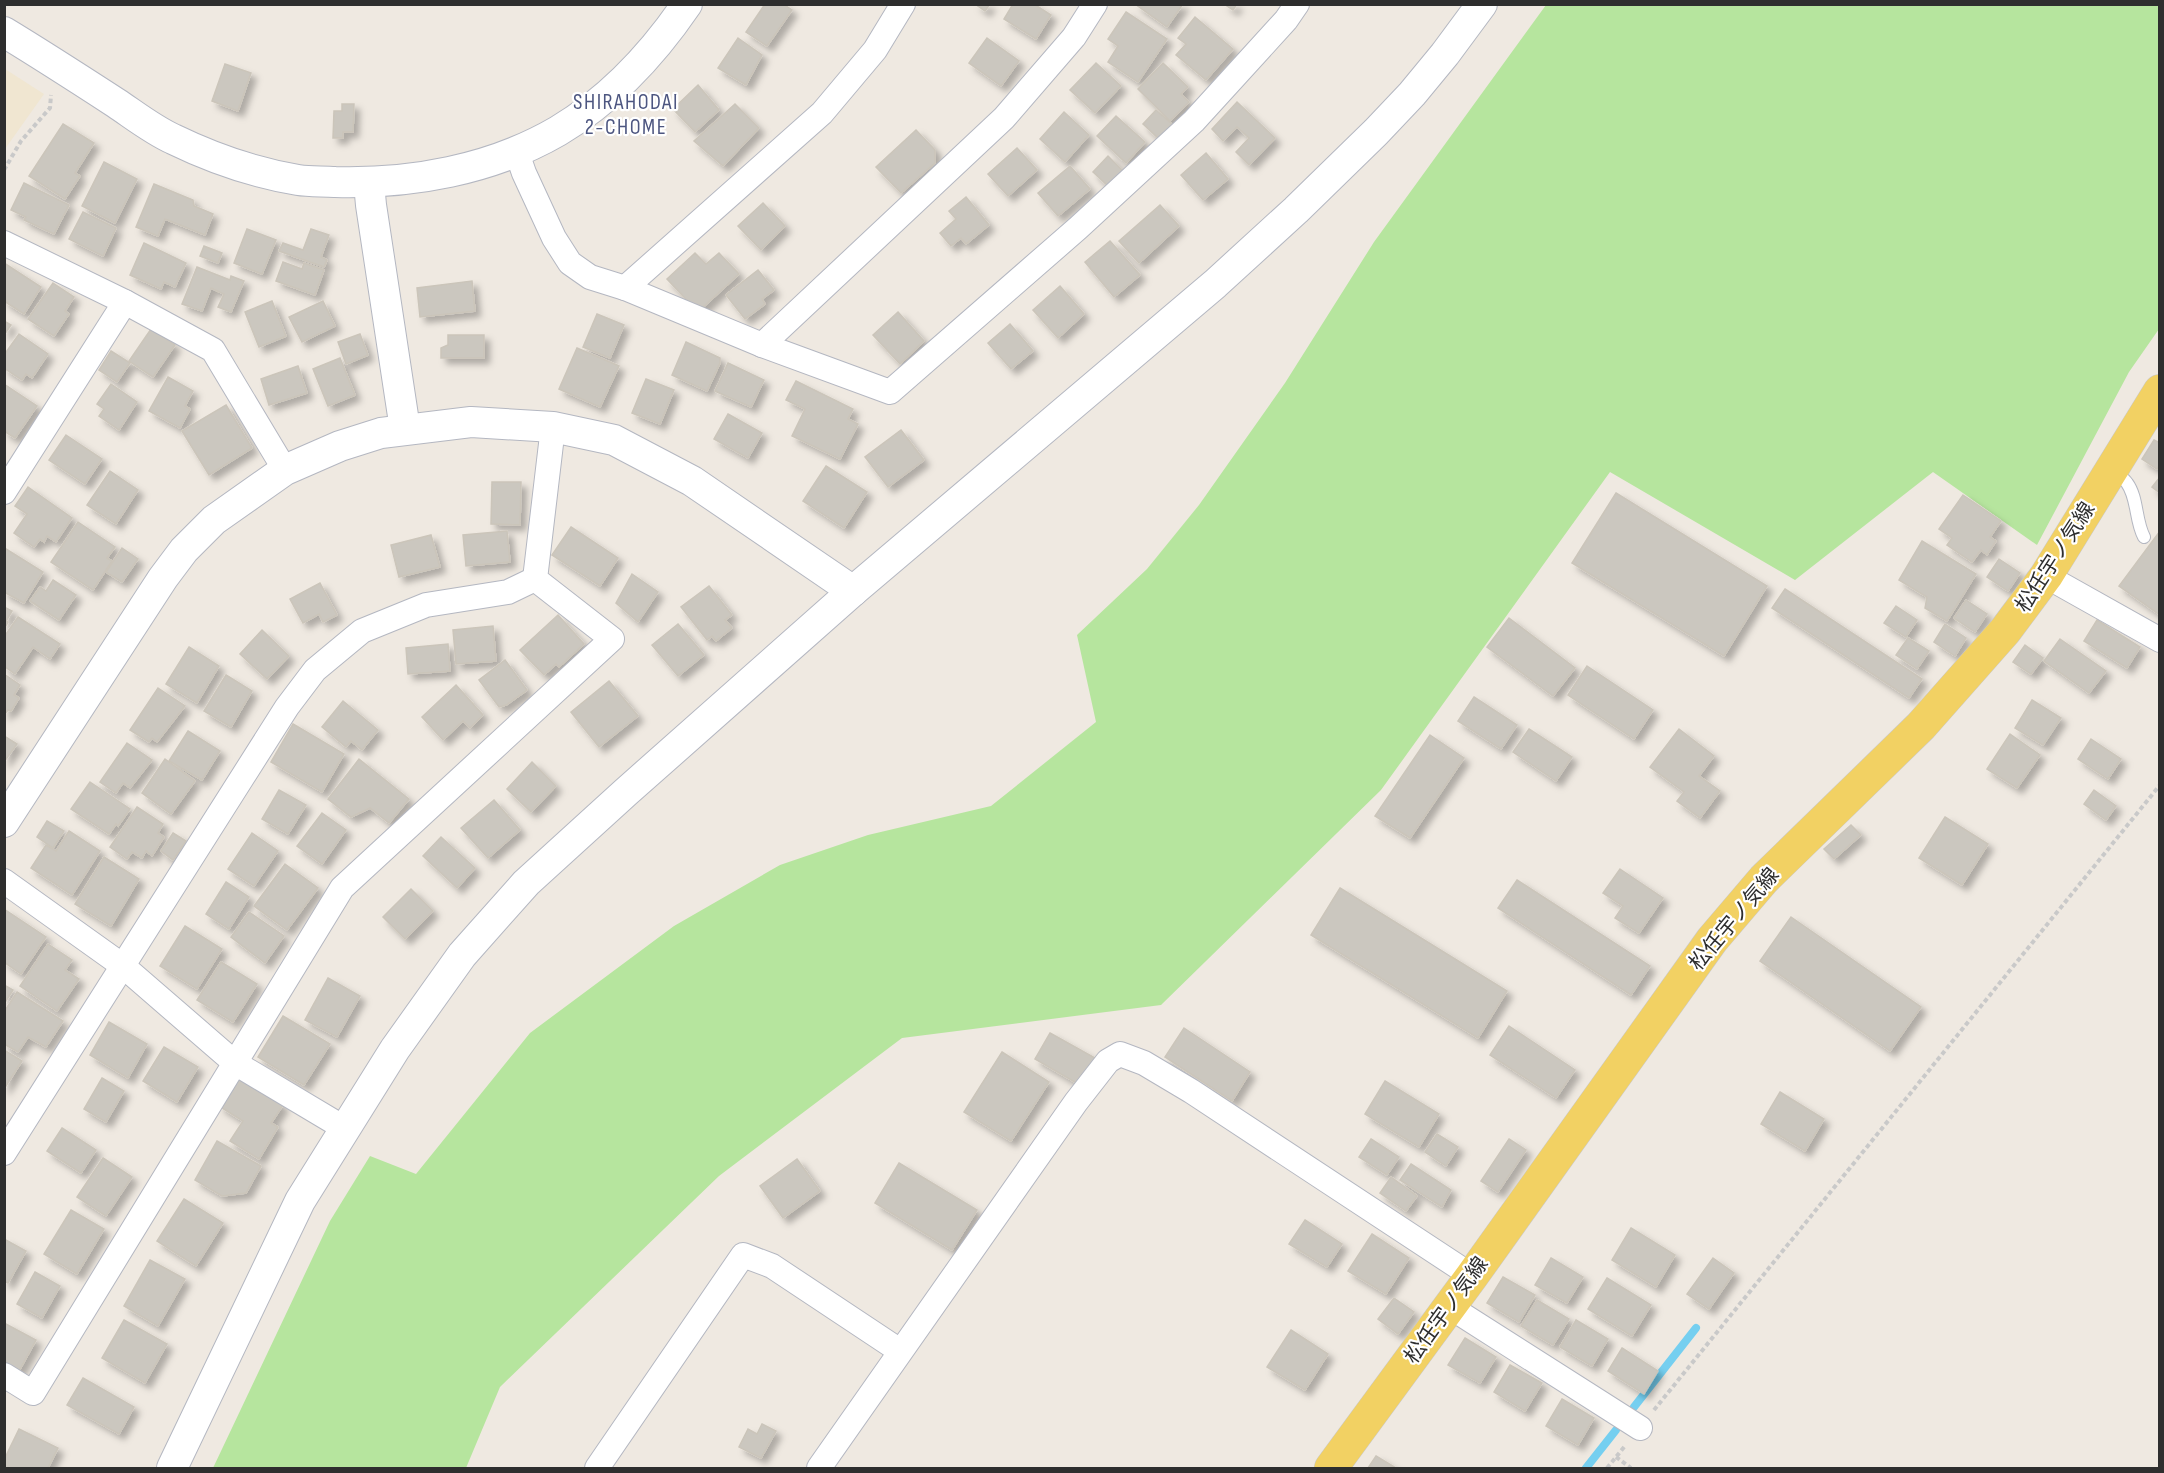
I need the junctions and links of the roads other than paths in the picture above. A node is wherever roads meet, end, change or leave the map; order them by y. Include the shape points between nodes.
1 (687, 4) edge
2 (903, 4) edge
3 (1095, 4) edge
4 (1297, 4) edge
5 (1482, 4) edge
6 (4, 32) edge
7 (516, 150) junction
8 (369, 183) junction
9 (4, 243) edge
10 (625, 288) junction
11 (125, 302) junction
12 (762, 345) junction
13 (2160, 391) edge
14 (553, 427) junction
15 (405, 429) junction
16 (2112, 469) junction
17 (285, 471) junction
18 (4, 492) edge
19 (2144, 537) dead end
20 (2046, 576) junction
21 (535, 579) junction
22 (854, 591) junction
23 (2160, 640) edge
24 (4, 822) edge
25 (4, 881) edge
26 (123, 966) junction
27 (235, 1063) junction
28 (344, 1128) junction
29 (4, 1153) edge
30 (1472, 1276) junction
31 (1450, 1307) junction
32 (900, 1351) junction
33 (4, 1375) edge
34 (1640, 1428) road end
35 (172, 1468) edge
36 (597, 1468) edge
37 (819, 1468) edge
38 (1331, 1468) edge

1 - 7 street via 667,34 624,81 558,131
2 - 10 street via 874,50 822,113
3 - 12 street via 1074,37 1004,118
4 - 12 street via 1194,121 890,392
5 - 22 street via 1412,94 1296,210 1215,284
6 - 8 street via 172,139 246,168 300,180
7 - 8 street via 438,175
7 - 10 street via 554,238 570,263 590,277
8 - 15 street
9 - 11 street
10 - 12 street
11 - 17 street via 213,350
11 - 18 street
13 - 16 main road, 松任宇ノ気線
14 - 15 street via 471,422
14 - 21 street
14 - 22 street via 614,440 692,480
15 - 17 street via 340,446
16 - 19 lane via 2127,482
16 - 20 main road, 松任宇ノ気線
17 - 24 street via 214,520 184,550
20 - 23 street
20 - 30 main road, 松任宇ノ気線 via 2005,631 1921,726 1764,879 1712,940
21 - 26 street via 508,592 426,605 362,631 315,670 286,707
21 - 27 street via 612,639 342,888
22 - 28 street via 526,883 462,955
25 - 26 street
26 - 27 street
26 - 29 street
27 - 28 street
27 - 33 street via 33,1393
28 - 35 street via 300,1201
30 - 31 main road, 松任宇ノ気線
30 - 32 street via 1191,1091 1144,1063 1120,1054 1108,1061 1076,1102
31 - 34 street
31 - 38 main road, 松任宇ノ気線
32 - 36 street via 772,1266 743,1255
32 - 37 street

